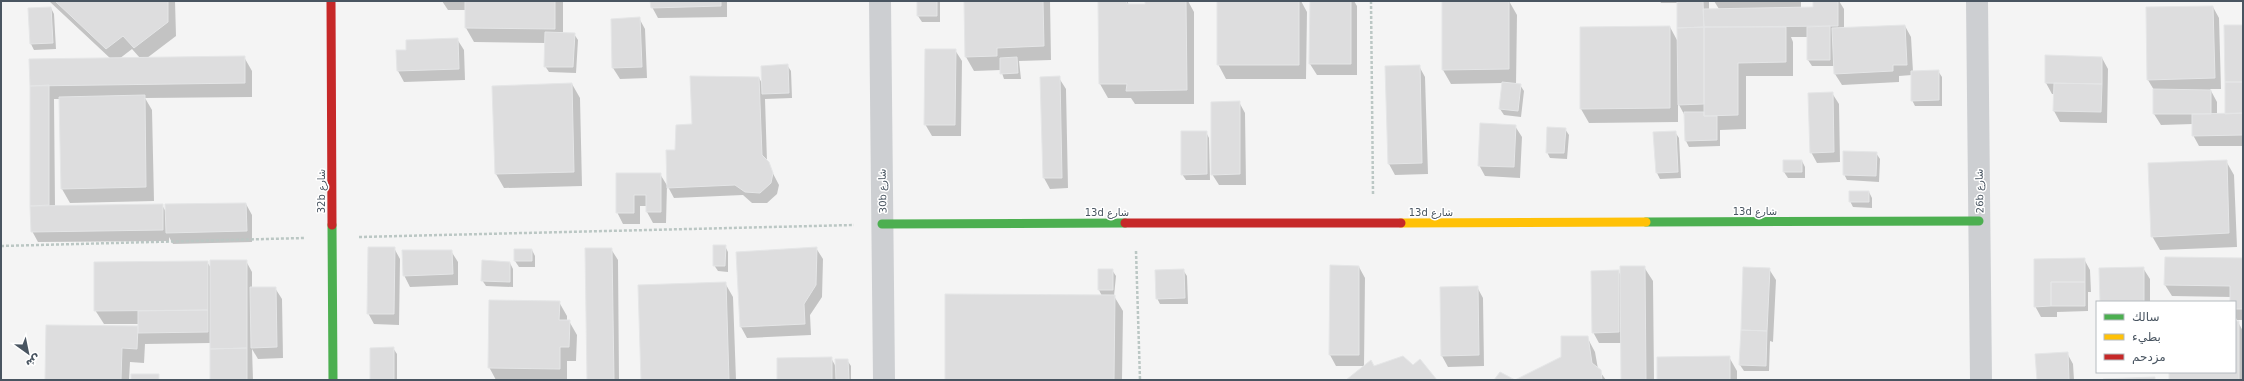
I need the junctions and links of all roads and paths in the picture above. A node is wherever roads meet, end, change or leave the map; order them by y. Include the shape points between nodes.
1 (331, 1) edge
2 (880, 1) edge
3 (1372, 1) edge
4 (1977, 1) edge
5 (1979, 221) junction
6 (1373, 223) junction
7 (882, 224) junction
8 (1135, 224) junction
9 (332, 238) junction
10 (1, 246) edge
11 (333, 380) edge
12 (884, 380) edge
13 (1140, 380) edge
14 (1981, 380) edge

1 - 9 street, 32b شارع
2 - 7 street, 30b شارع
3 - 6 path
4 - 5 street, 26b شارع
5 - 6 street, 13d شارع
5 - 14 street, 26b شارع
6 - 8 street, 13d شارع
7 - 8 street, 13d شارع
7 - 9 path
7 - 12 street, 30b شارع
8 - 13 path
9 - 10 path
9 - 11 street, 32b شارع

